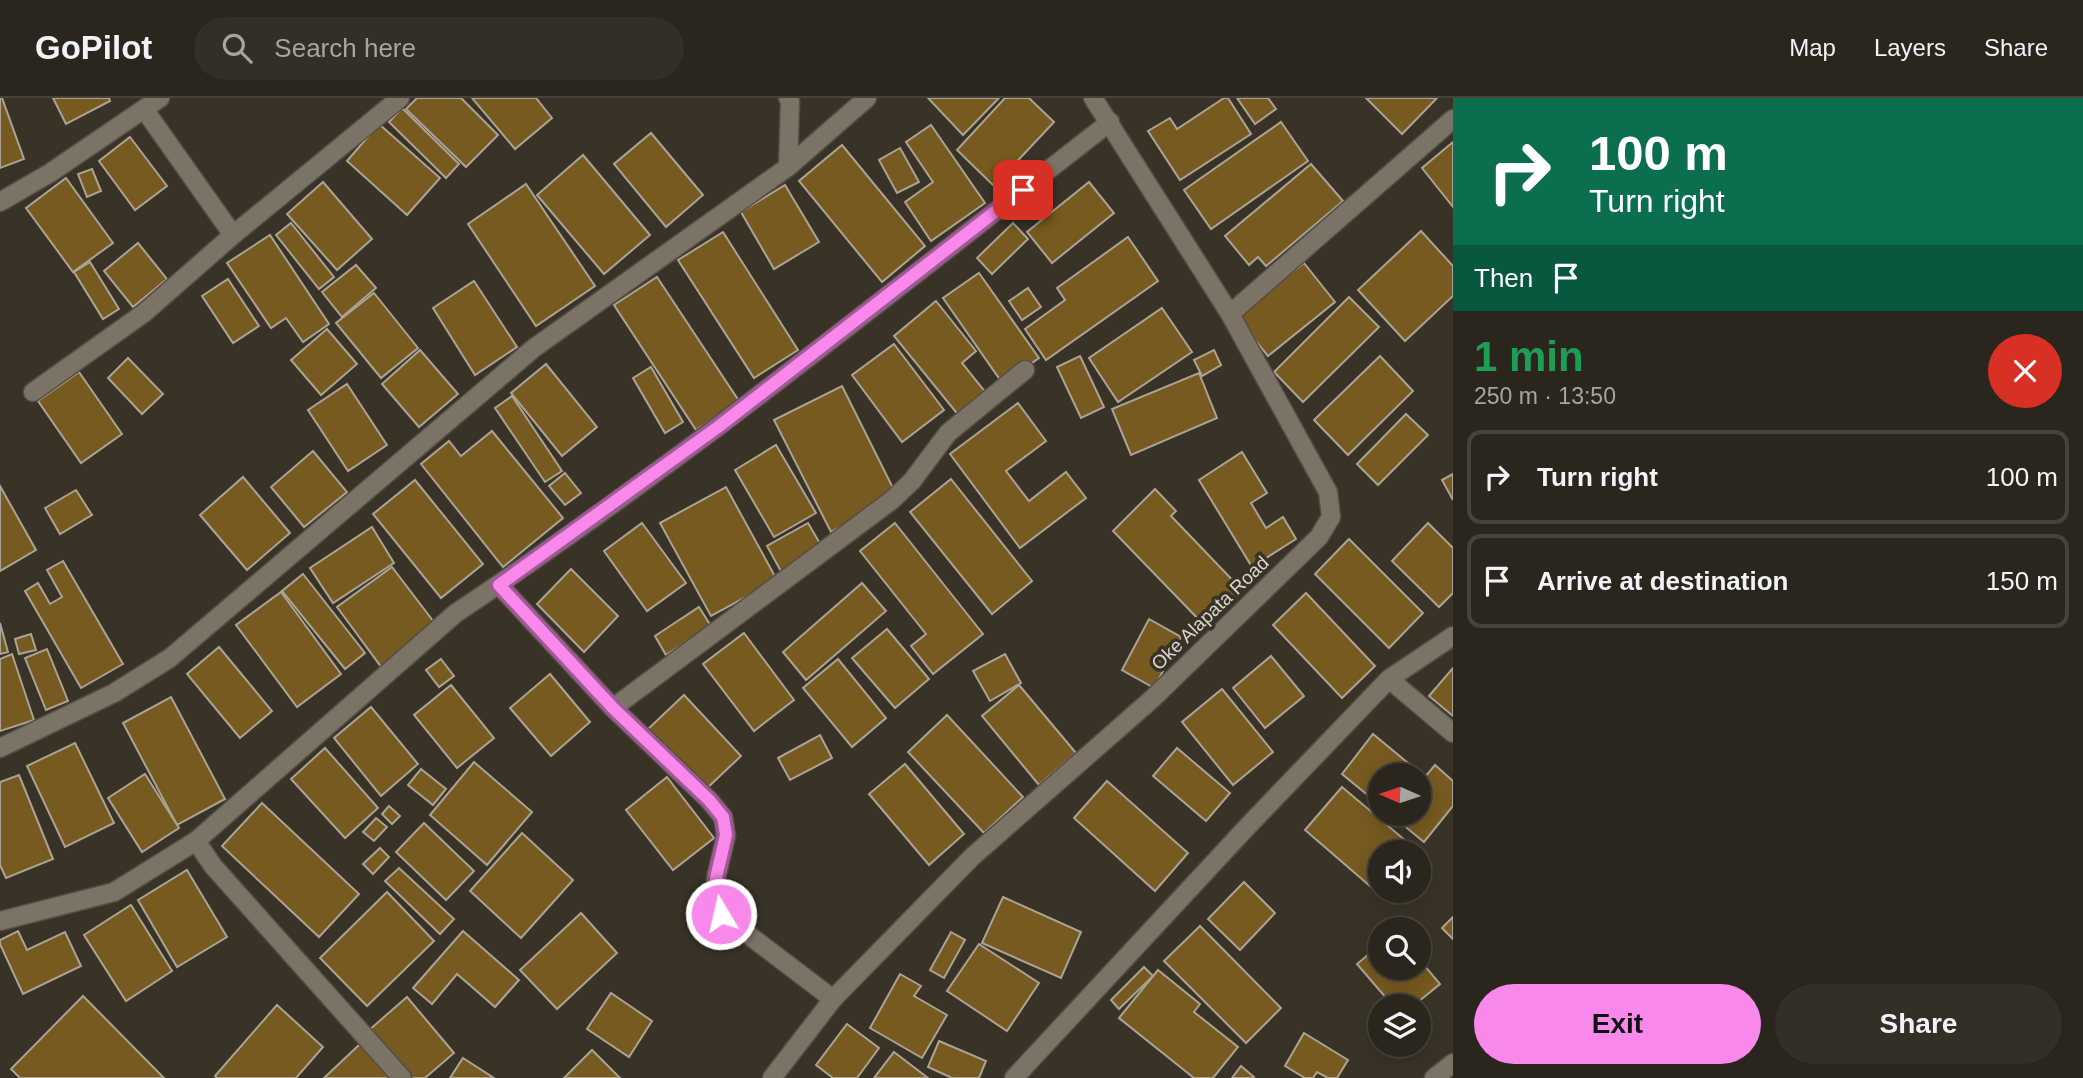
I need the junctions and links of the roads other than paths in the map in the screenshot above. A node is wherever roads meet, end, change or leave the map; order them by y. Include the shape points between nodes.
1 (160, 98) edge
2 (400, 98) edge
3 (788, 98) edge
4 (867, 98) edge
5 (1093, 98) edge
6 (144, 109) junction
7 (1453, 119) edge
8 (1110, 122) junction
9 (788, 167) junction
10 (0, 202) edge
11 (233, 235) junction
12 (1230, 314) junction
13 (1025, 370) dead end
14 (33, 392) dead end
15 (499, 585) junction
16 (1453, 636) edge
17 (1389, 679) junction
18 (613, 708) junction
19 (1453, 733) edge
20 (0, 748) edge
21 (196, 841) junction
22 (0, 921) edge
23 (833, 999) junction
24 (1453, 1063) edge
25 (402, 1078) edge
26 (772, 1078) edge
27 (1014, 1078) edge
28 (1434, 1078) edge

1 - 6 street
2 - 11 street
3 - 9 street
4 - 9 street
5 - 8 street, Oke Alapata Road
6 - 10 street
6 - 11 street
7 - 12 street
8 - 12 street, Oke Alapata Road
8 - 15 street via 718,427
9 - 20 street via 534,348 170,658 114,693
11 - 14 street via 144,313
12 - 23 street, Oke Alapata Road via 1328,492 1331,517 1319,537 1192,661 972,857
13 - 18 street via 948,433 892,500
15 - 18 street
15 - 21 street via 456,613
16 - 17 street
17 - 19 street
17 - 27 street
18 - 23 street via 723,817 726,835 715,898 721,914
21 - 22 street via 114,892
21 - 25 street via 212,866
23 - 26 street, Oke Alapata Road
24 - 28 street

